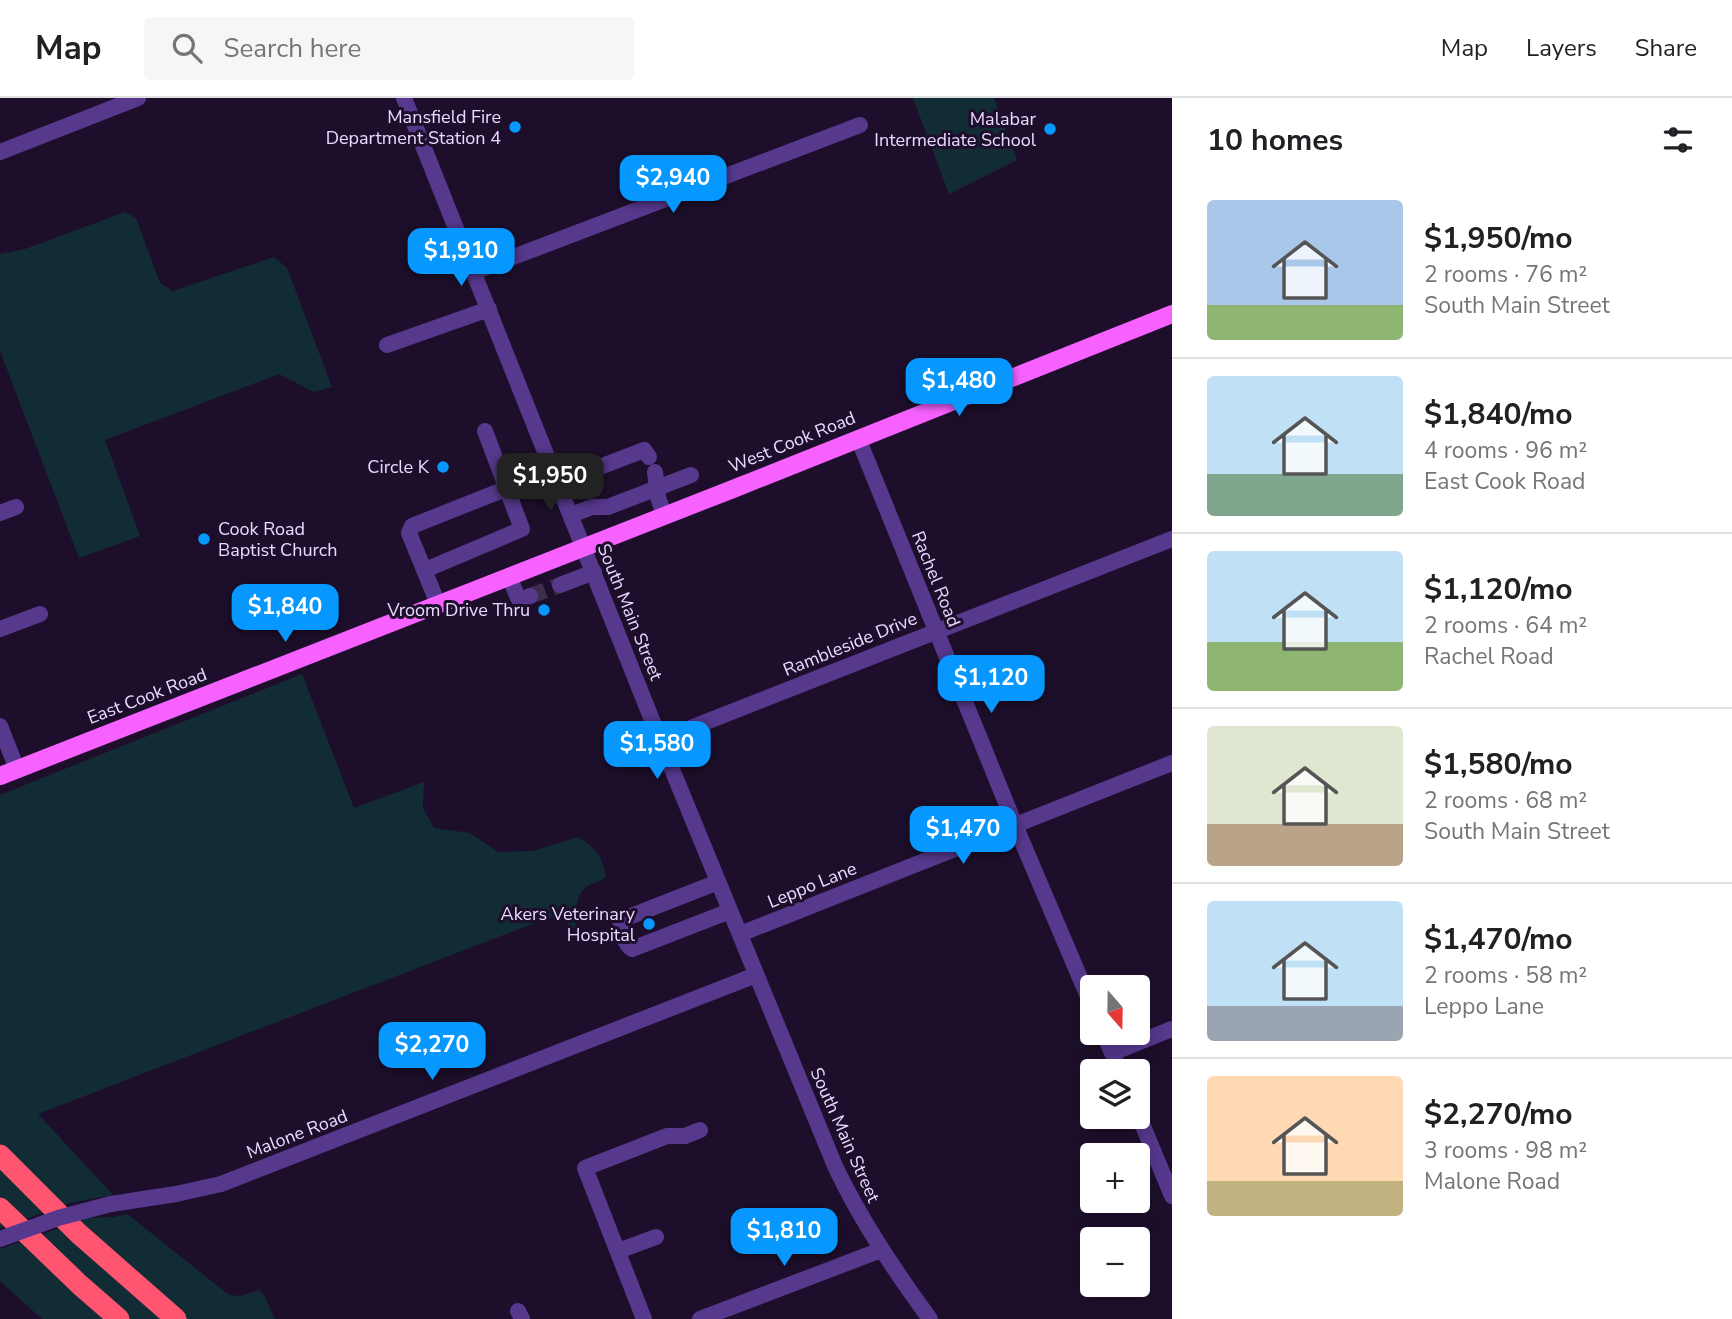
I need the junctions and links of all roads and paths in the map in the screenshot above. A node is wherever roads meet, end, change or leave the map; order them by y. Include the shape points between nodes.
1 (138, 98) edge
2 (404, 98) edge
3 (860, 125) dead end
4 (0, 152) edge
5 (474, 272) junction
6 (489, 309) junction
7 (1172, 314) edge
8 (387, 345) dead end
9 (485, 431) dead end
10 (858, 438) junction
11 (654, 472) junction
12 (691, 475) dead end
13 (555, 476) junction
14 (507, 488) junction
15 (16, 507) dead end
16 (0, 513) edge
17 (571, 515) junction
18 (664, 515) junction
19 (1172, 538) edge
20 (584, 547) junction
21 (425, 570) junction
22 (594, 572) junction
23 (509, 576) junction
24 (560, 585) tunnel mouth
25 (530, 596) dead end
26 (438, 604) junction
27 (40, 614) dead end
28 (0, 629) edge
29 (937, 631) junction
30 (0, 726) edge
31 (660, 740) junction
32 (1172, 763) edge
33 (8, 772) edge
34 (1015, 825) junction
35 (718, 882) junction
36 (730, 911) junction
37 (740, 934) junction
38 (756, 975) junction
39 (1080, 978) edge
40 (1172, 1029) edge
41 (1109, 1045) edge
42 (1112, 1053) junction
43 (1115, 1059) edge
44 (1144, 1129) edge
45 (700, 1130) dead end
46 (0, 1156) edge
47 (1172, 1196) edge
48 (0, 1208) edge
49 (656, 1237) dead end
50 (0, 1239) edge
51 (881, 1250) junction
52 (618, 1251) junction
53 (119, 1319) edge
54 (176, 1319) edge
55 (644, 1319) edge
56 (700, 1319) edge
57 (930, 1319) edge

1 - 4 street
2 - 5 street, South Main Street
3 - 5 street
5 - 6 street, South Main Street
6 - 8 street
6 - 13 street, South Main Street
7 - 10 main road, West Cook Road
9 - 14 street
10 - 18 main road, West Cook Road
10 - 29 street, Rachel Road
11 - 12 street
11 - 13 street via 644,450
11 - 17 street via 608,507
11 - 18 street
13 - 14 street
13 - 17 street, South Main Street
14 - 21 street via 520,531
14 - 21 street via 412,526 410,533
15 - 16 street
17 - 20 street, South Main Street
18 - 20 main road, West Cook Road
19 - 29 street, Rambleside Drive
20 - 22 street, South Main Street
20 - 23 main road, East Cook Road
21 - 26 street
22 - 24 street
22 - 31 street, South Main Street
23 - 25 street via 518,598
23 - 26 main road, East Cook Road
26 - 33 main road, East Cook Road
27 - 28 street
29 - 31 street, Rambleside Drive
29 - 34 street, Rachel Road
30 - 33 street
31 - 35 street, South Main Street
32 - 34 street, Leppo Lane
34 - 37 street, Leppo Lane
34 - 39 street, Rachel Road
35 - 36 street, South Main Street
35 - 36 street via 621,920 628,946 632,949
36 - 37 street, South Main Street
37 - 38 street, South Main Street
38 - 50 street, Malone Road, bridge via 221,1184 58,1217
38 - 51 street, South Main Street via 835,1166
40 - 42 street
41 - 42 street
42 - 43 street
44 - 47 street
45 - 52 street via 667,1136 585,1168
46 - 54 highway
48 - 53 highway
49 - 52 street
51 - 56 street
51 - 57 street, South Main Street
52 - 55 street

